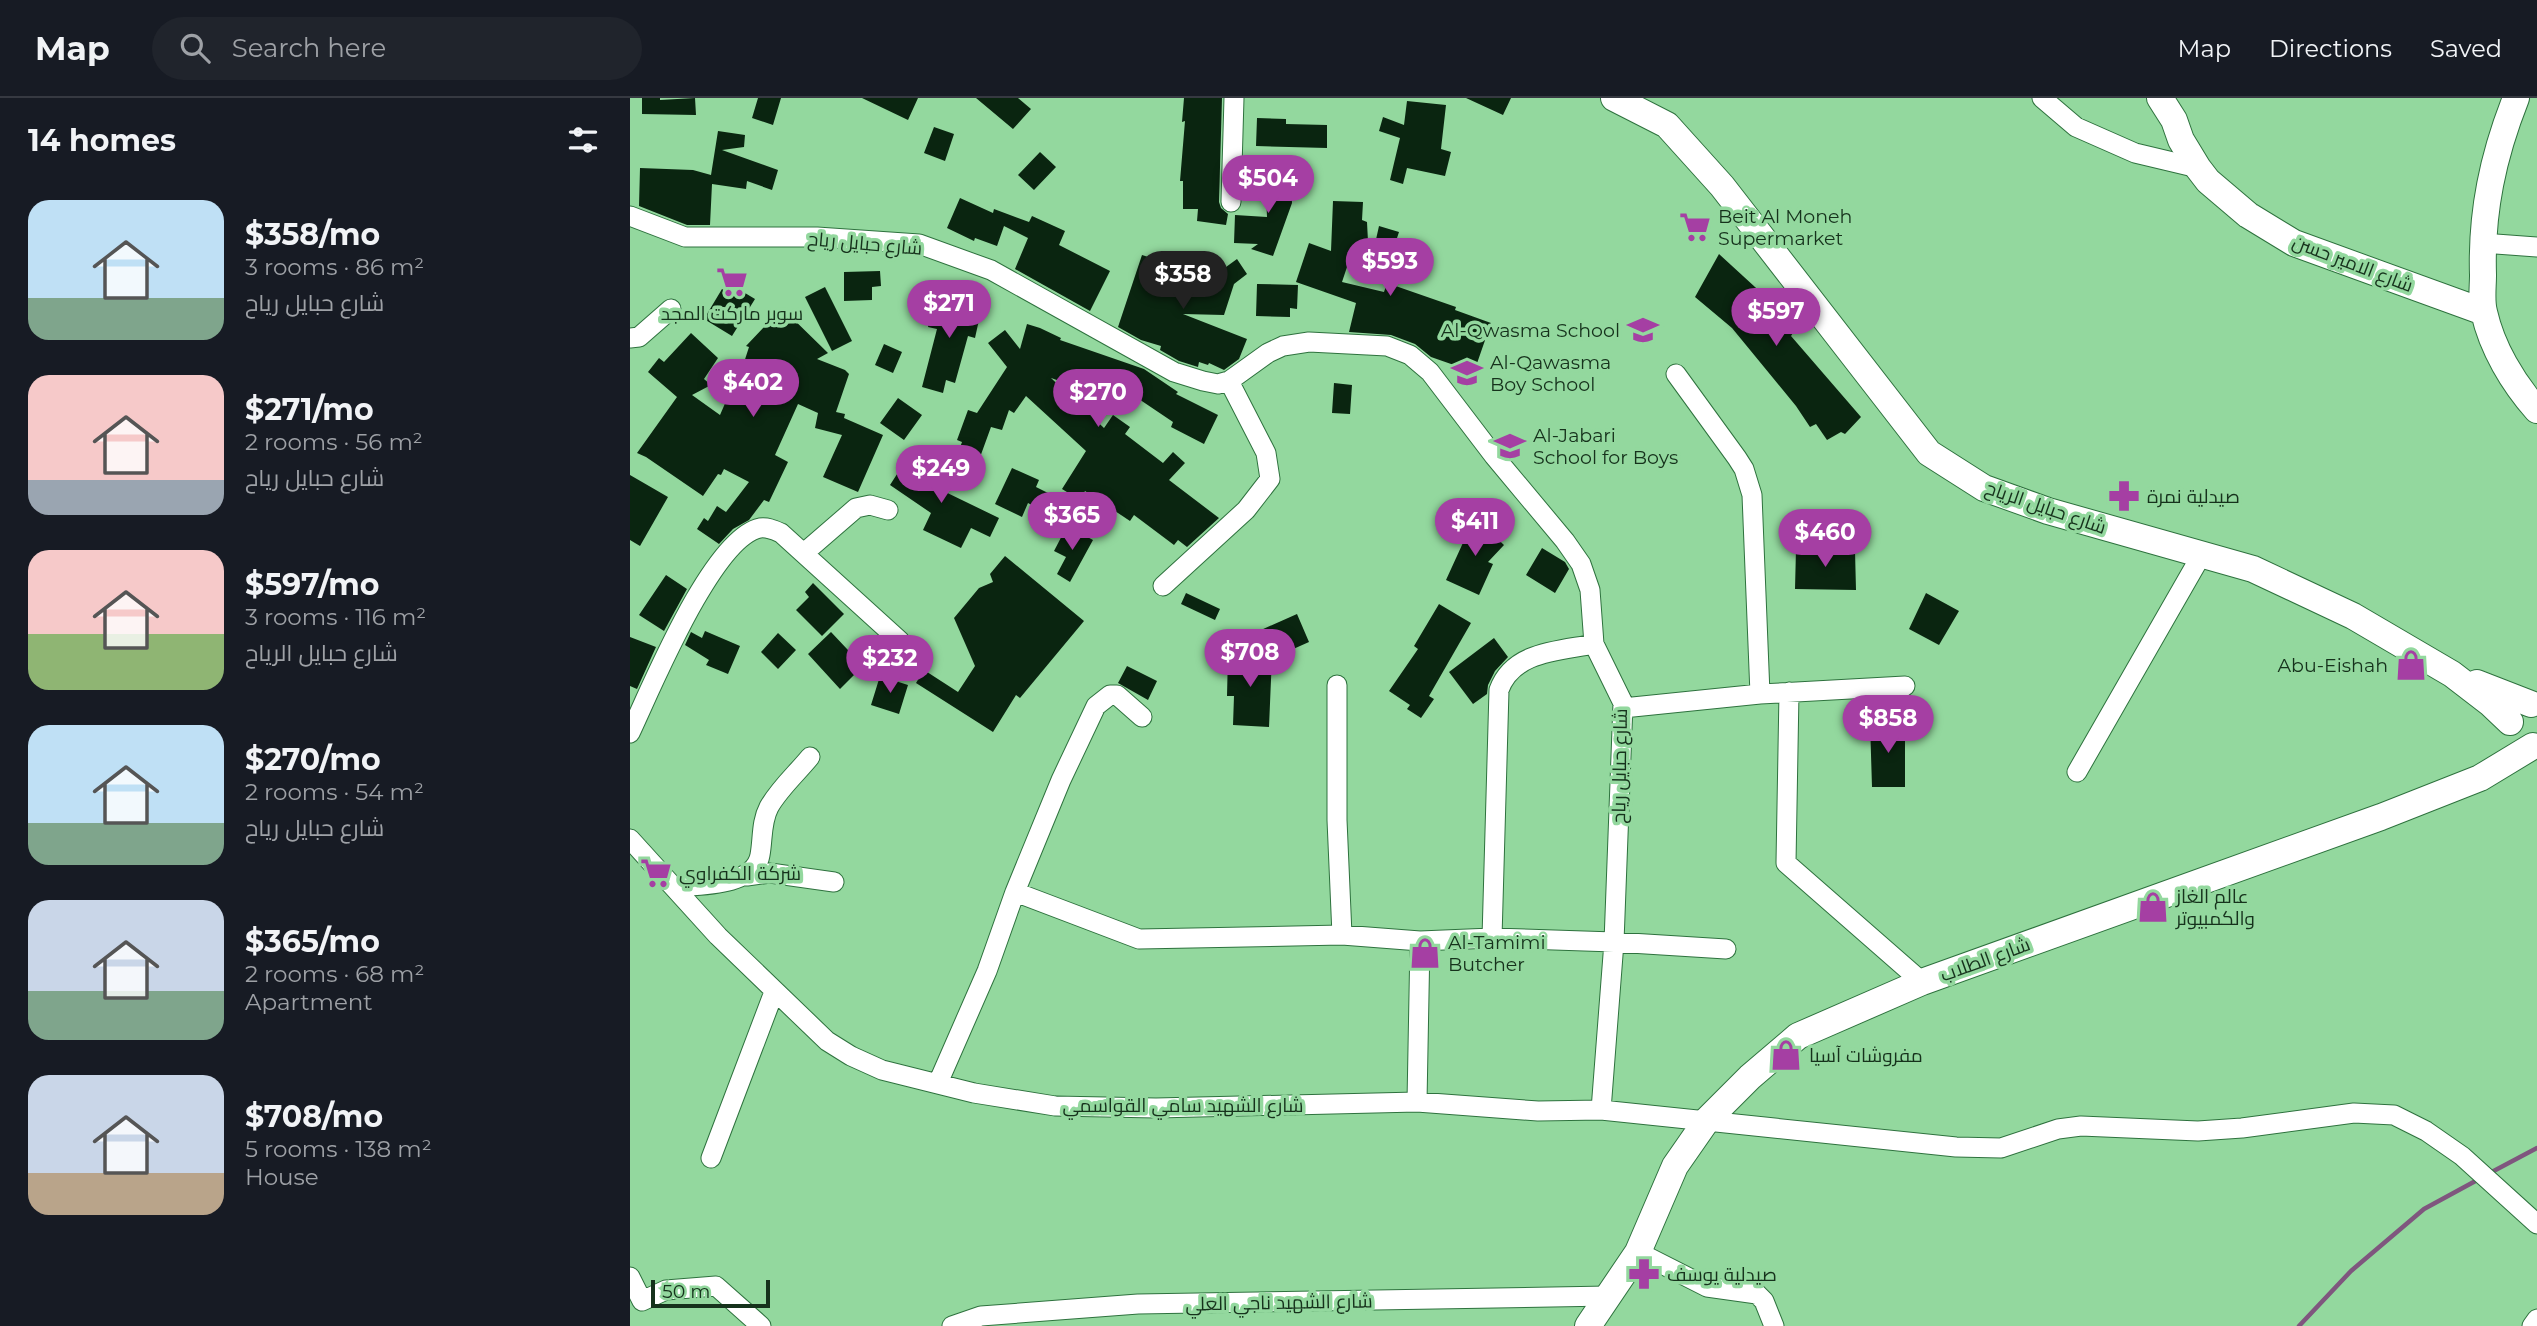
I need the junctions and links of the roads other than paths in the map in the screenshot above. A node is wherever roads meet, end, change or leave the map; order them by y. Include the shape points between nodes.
1 (1234, 98) edge
2 (1614, 98) edge
3 (2042, 98) edge
4 (2160, 98) edge
5 (2516, 98) edge
6 (2198, 168) junction
7 (1231, 202) dead end
8 (630, 216) edge
9 (2482, 243) junction
10 (2537, 247) edge
11 (671, 309) dead end
12 (2484, 312) junction
13 (630, 338) edge
14 (1676, 374) dead end
15 (1229, 381) junction
16 (2537, 410) edge
17 (888, 510) dead end
18 (804, 553) junction
19 (2202, 554) junction
20 (1163, 586) dead end
21 (900, 641) dead end
22 (1594, 644) junction
23 (2452, 674) junction
24 (1337, 685) dead end
25 (1905, 685) dead end
26 (1789, 692) junction
27 (1760, 694) junction
28 (2534, 704) edge
29 (1623, 708) junction
30 (1142, 717) dead end
31 (630, 733) edge
32 (2523, 737) edge
33 (810, 757) dead end
34 (2077, 772) dead end
35 (631, 840) edge
36 (747, 876) junction
37 (834, 882) dead end
38 (675, 887) junction
39 (1015, 892) junction
40 (1342, 935) junction
41 (1492, 938) junction
42 (1420, 941) junction
43 (1614, 942) junction
44 (1726, 949) dead end
45 (1922, 982) junction
46 (774, 992) junction
47 (938, 1083) junction
48 (1417, 1102) junction
49 (1601, 1110) junction
50 (1707, 1120) junction
51 (711, 1158) dead end
52 (2537, 1224) edge
53 (1638, 1252) junction
54 (630, 1277) edge
55 (1609, 1296) junction
56 (2537, 1319) edge
57 (761, 1326) edge
58 (952, 1326) edge
59 (1588, 1326) edge
60 (1774, 1326) edge
61 (2532, 1326) edge

1 - 7 street
2 - 19 street, شارع حبايل الرياح via 1667,125 1722,186 1929,453 1984,488 2048,512
3 - 6 street via 2076,127 2135,153
4 - 6 street, شارع الامير حسن
5 - 9 street via 2495,158
6 - 12 street, شارع الامير حسن via 2248,215 2294,243
8 - 15 street, شارع حبايل رياح via 685,237 817,237 919,244 991,270 1174,372 1218,384
9 - 10 street
9 - 12 street
11 - 13 street via 639,337
12 - 16 street via 2503,363
14 - 27 street via 1737,458 1752,495
15 - 20 street via 1266,453 1270,479 1246,510
15 - 22 street, شارع حبايل رياح via 1268,353 1309,342 1387,346 1410,355 1430,372 1581,564 1590,590
17 - 18 street via 870,505 856,508
18 - 21 street
18 - 31 street via 769,528 748,533 731,547 680,628
19 - 23 street, شارع حبايل الرياح via 2253,569 2353,616
19 - 34 street
22 - 29 street, شارع حبايل رياح
22 - 41 street via 1530,657 1514,666 1502,681 1497,701
23 - 28 street
23 - 32 street
24 - 40 street
25 - 26 street
26 - 27 street
26 - 45 street via 1786,863
27 - 29 street
28 - 32 street, شارع الطلاب via 2518,708
29 - 43 street, شارع حبايل رياح
30 - 39 street via 1117,695 1096,706
32 - 45 street, شارع الطلاب via 2480,778
33 - 36 street via 770,806 763,822 760,859
35 - 38 street, شارع الشهيد سامي القواسمي
36 - 37 street via 770,873
36 - 38 street
38 - 46 street, شارع الشهيد سامي القواسمي
39 - 40 street via 1139,939
39 - 47 street via 987,971
40 - 42 street
41 - 42 street
41 - 43 street
42 - 48 street
43 - 44 street
43 - 49 street, شارع حبايل رياح
45 - 50 street, شارع الطلاب via 1798,1036
46 - 47 street, شارع الشهيد سامي القواسمي via 816,1032 851,1056 889,1073
46 - 51 street
47 - 48 street, شارع الشهيد سامي القواسمي via 1055,1106
48 - 49 street, شارع الشهيد سامي القواسمي via 1538,1111
49 - 50 street, شارع الشهيد سامي القواسمي
50 - 52 street, شارع الشهيد سامي القواسمي via 2001,1148 2081,1126 2199,1132 2354,1113 2394,1115 2462,1156
50 - 53 street, شارع الطلاب via 1675,1166
53 - 55 street, شارع الطلاب
53 - 60 street via 1707,1287 1758,1294
54 - 57 street via 642,1301 666,1290 716,1286
55 - 58 street, شارع الشهيد ناجي العلي via 1138,1304 981,1316
55 - 59 street, شارع الطلاب
56 - 61 street

